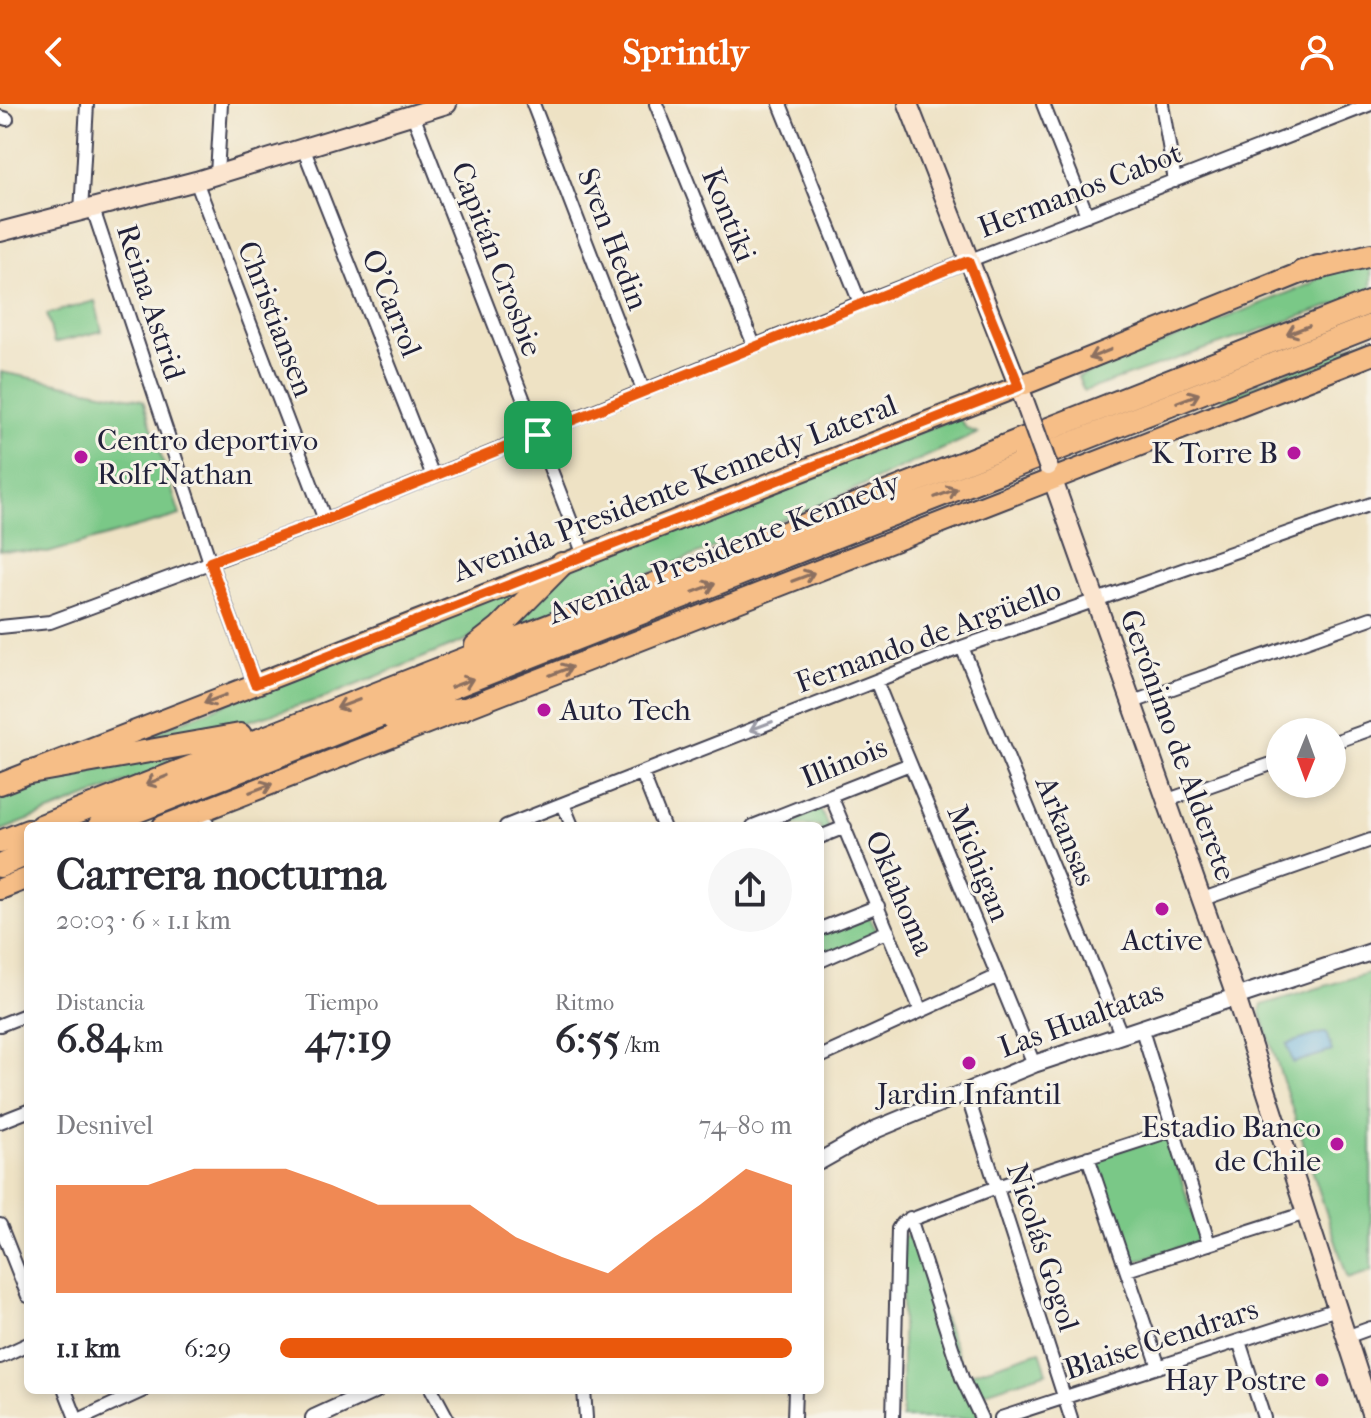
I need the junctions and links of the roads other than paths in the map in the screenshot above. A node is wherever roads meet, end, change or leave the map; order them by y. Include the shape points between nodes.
1 (87, 104) edge
2 (221, 104) edge
3 (447, 104) edge
4 (533, 104) edge
5 (656, 104) edge
6 (780, 104) edge
7 (908, 104) edge
8 (1043, 104) edge
9 (1162, 104) edge
10 (1371, 104) edge
11 (413, 115) junction
12 (304, 150) junction
13 (217, 175) junction
14 (196, 181) junction
15 (1175, 181) junction
16 (87, 210) junction
17 (1087, 215) junction
18 (0, 232) edge
19 (1371, 245) edge
20 (1371, 255) edge
21 (968, 261) junction
22 (1302, 272) junction
23 (1371, 302) edge
24 (860, 303) junction
25 (1371, 326) edge
26 (754, 345) junction
27 (1371, 355) edge
28 (644, 392) junction
29 (1022, 394) junction
30 (538, 435) junction
31 (1050, 473) junction
32 (433, 476) junction
33 (1371, 504) edge
34 (325, 520) junction
35 (584, 555) junction
36 (210, 562) junction
37 (562, 564) junction
38 (1097, 601) junction
39 (1371, 618) edge
40 (0, 627) edge
41 (962, 647) junction
42 (439, 668) junction
43 (876, 681) junction
44 (255, 684) junction
45 (1133, 702) junction
46 (462, 709) junction
47 (308, 720) junction
48 (1371, 729) edge
49 (337, 732) junction
50 (1346, 738) edge
51 (910, 764) junction
52 (1266, 766) edge
53 (30, 772) junction
54 (642, 773) junction
55 (0, 784) edge
56 (831, 796) junction
57 (1168, 800) junction
58 (563, 804) junction
59 (205, 818) edge
60 (51, 822) edge
61 (109, 822) edge
62 (184, 822) edge
63 (516, 822) edge
64 (570, 822) edge
65 (661, 822) edge
66 (763, 822) edge
67 (845, 827) junction
68 (24, 833) edge
69 (824, 835) edge
70 (1371, 840) edge
71 (0, 842) edge
72 (24, 856) edge
73 (0, 866) edge
74 (24, 880) edge
75 (0, 889) edge
76 (1203, 899) junction
77 (878, 906) junction
78 (824, 927) edge
79 (888, 931) junction
80 (1371, 952) edge
81 (824, 959) edge
82 (998, 976) junction
83 (1236, 995) junction
84 (921, 1011) junction
85 (24, 1016) edge
86 (0, 1025) edge
87 (1141, 1027) junction
88 (1121, 1034) junction
89 (824, 1055) edge
90 (1034, 1064) junction
91 (966, 1092) junction
92 (24, 1113) edge
93 (0, 1122) edge
94 (1173, 1130) junction
95 (1088, 1157) junction
96 (824, 1159) edge
97 (997, 1187) junction
98 (1306, 1213) junction
99 (910, 1218) junction
100 (0, 1225) edge
101 (1209, 1244) junction
102 (1127, 1270) junction
103 (24, 1286) edge
104 (1337, 1309) junction
105 (1371, 1328) edge
106 (1346, 1337) junction
107 (1239, 1341) junction
108 (24, 1346) edge
109 (0, 1357) edge
110 (1159, 1367) junction
111 (67, 1394) edge
112 (135, 1394) edge
113 (368, 1394) edge
114 (434, 1394) edge
115 (583, 1394) edge
116 (583, 1394) edge
117 (795, 1394) edge
118 (1064, 1397) junction
119 (1371, 1413) edge
120 (333, 1414) edge
121 (76, 1418) edge
122 (83, 1418) edge
123 (314, 1418) edge
124 (447, 1418) edge
125 (580, 1418) edge
126 (586, 1418) edge
127 (794, 1418) edge
128 (893, 1418) edge
129 (981, 1418) edge
130 (1001, 1418) edge
131 (1071, 1418) edge
132 (1264, 1418) edge

1 - 16 street
2 - 13 street
3 - 11 main road
4 - 28 street, Sven Hedin
5 - 26 street, Kontiki
6 - 24 street
7 - 21 main road, Gerónimo de Alderete
8 - 17 street
9 - 15 street
10 - 15 street, Hermanos Cabot
11 - 12 main road
11 - 30 street, Capitán Crosbie
12 - 13 main road
12 - 32 street, O'Carrol
13 - 14 main road
14 - 16 main road
14 - 34 street, Christiansen
15 - 17 street, Hermanos Cabot
16 - 18 main road
16 - 36 street, Reina Astrid
17 - 21 street, Hermanos Cabot
19 - 22 main road, Avenida Presidente Kennedy Lateral
20 - 22 highway
21 - 24 street, Hermanos Cabot
21 - 29 main road, Gerónimo de Alderete
22 -> 29 main road, Avenida Presidente Kennedy Lateral
23 -> 42 highway, Avenida Presidente Kennedy
24 - 26 street, Hermanos Cabot
49 -> 25 highway, Avenida Presidente Kennedy
26 - 28 street, Hermanos Cabot
27 - 31 main road
28 - 30 street, Hermanos Cabot
29 - 31 main road, Gerónimo de Alderete, bridge
29 - 35 main road, Avenida Presidente Kennedy Lateral
30 - 32 street, Hermanos Cabot
30 - 35 street, Capitán Crosbie
31 - 38 main road, Gerónimo de Alderete
46 -> 31 main road
32 - 34 street, Hermanos Cabot
33 - 38 street, Fernando de Argüello
34 - 36 street, Hermanos Cabot
35 - 37 main road, Avenida Presidente Kennedy Lateral
36 - 40 street, Hermanos Cabot via 50,622
36 - 44 street, Reina Astrid
37 - 42 highway via 499,628
37 - 44 main road, Avenida Presidente Kennedy Lateral
38 - 41 street, Fernando de Argüello
38 - 45 main road, Gerónimo de Alderete
39 - 45 street
41 - 43 street, Fernando de Argüello
41 - 88 street, Arkansas
42 -> 47 highway, Avenida Presidente Kennedy
43 - 51 street, Michigan
43 -> 54 street, Fernando de Argüello
44 -> 53 main road, Avenida Presidente Kennedy Lateral
45 - 57 main road, Gerónimo de Alderete
46 - 49 highway
59 -> 46 main road
47 - 53 highway via 207,743
47 -> 60 highway, Avenida Presidente Kennedy
48 - 50 street
49 - 61 highway, Avenida Presidente Kennedy
51 - 56 street, Illinois
51 - 82 street, Michigan
52 - 57 street
53 - 55 main road, Avenida Presidente Kennedy Lateral
54 - 58 street, Fernando de Argüello
54 - 65 street
56 - 66 street, Illinois
56 - 67 street, Oklahoma
57 - 76 main road, Gerónimo de Alderete
58 - 63 street, Fernando de Argüello
58 - 64 street
59 - 62 main road
67 - 69 street
67 - 77 street, Oklahoma
68 - 71 highway
70 - 76 street
72 - 73 highway
74 - 75 main road
76 - 83 main road, Gerónimo de Alderete
77 - 78 street
77 - 79 street, Oklahoma
79 - 81 street
79 - 84 street, Oklahoma
80 - 83 street, Las Hualtatas
82 - 84 street
82 - 90 street, Michigan
83 - 87 street, Las Hualtatas
83 - 98 main road, Gerónimo de Alderete
84 - 89 street
85 - 86 street
87 - 88 street, Las Hualtatas
87 - 94 street
88 - 90 street, Las Hualtatas
90 - 91 street, Las Hualtatas
91 - 96 street, Las Hualtatas via 862,1136
91 - 97 street, Nicolás Gogol
92 - 93 street
94 - 95 street
94 - 101 street
95 - 97 street
95 - 102 street
97 - 99 street
97 - 118 street, Nicolás Gogol
98 - 101 street
98 - 104 main road, Gerónimo de Alderete
99 - 128 street via 898,1229
99 - 129 street via 962,1378
100 - 103 street
101 - 102 street
102 - 110 street
104 - 106 main road, Gerónimo de Alderete
104 - 107 street, Blaise Cendrars
105 - 106 street
106 - 119 main road, Gerónimo de Alderete
107 - 110 street, Blaise Cendrars
107 - 132 street
108 - 109 street
110 - 118 street, Blaise Cendrars
111 - 121 street
112 - 122 street
113 - 120 street
114 - 124 street
115 - 125 street
116 - 126 street
117 - 127 street
118 - 130 street, Blaise Cendrars
118 - 131 street, Nicolás Gogol
120 - 123 street

